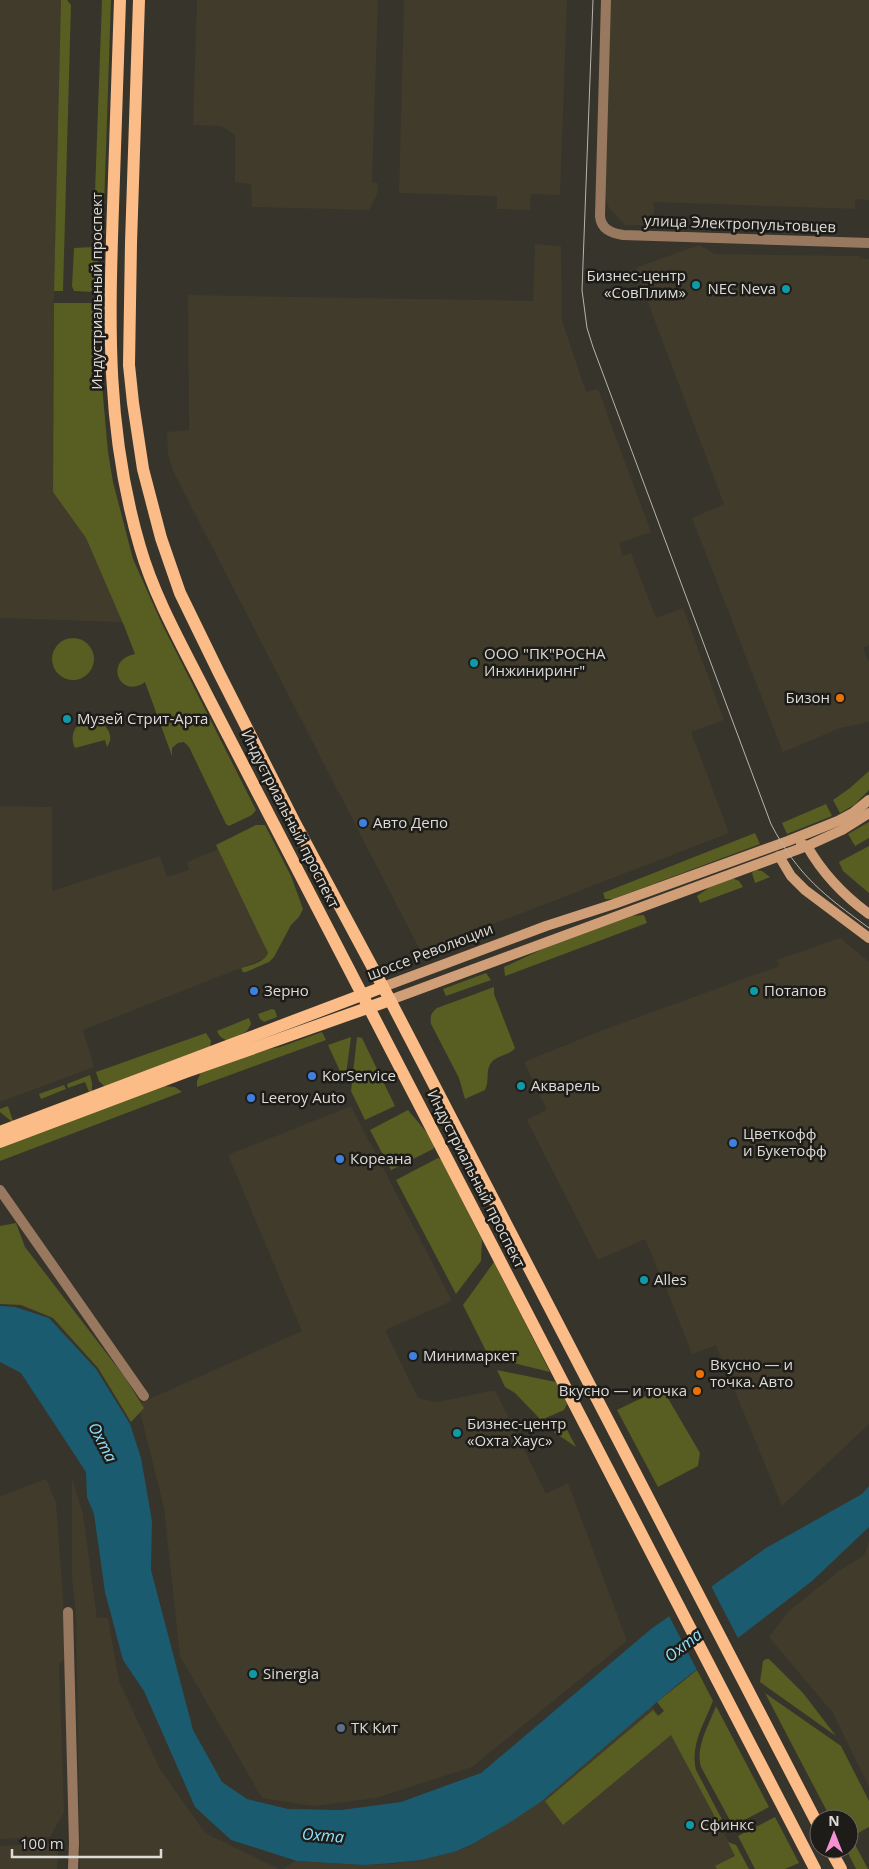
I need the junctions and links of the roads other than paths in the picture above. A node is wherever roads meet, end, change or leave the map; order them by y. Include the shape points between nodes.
1 (120, 0) edge
2 (140, 0) edge
3 (606, 0) edge
4 (869, 243) edge
5 (869, 800) edge
6 (869, 813) edge
7 (788, 841) junction
8 (807, 846) junction
9 (779, 856) junction
10 (869, 914) edge
11 (869, 938) edge
12 (383, 987) junction
13 (362, 994) junction
14 (390, 1000) junction
15 (369, 1008) junction
16 (0, 1132) edge
17 (0, 1142) edge
18 (0, 1190) edge
19 (144, 1396) dead end
20 (687, 1573) junction
21 (665, 1579) junction
22 (68, 1612) dead end
23 (729, 1653) junction
24 (710, 1666) junction
25 (810, 1809) edge
26 (73, 1869) edge
27 (815, 1869) edge

1 - 13 main road, Индустриальный проспект via 110,346 115,426 131,515 164,610
2 - 12 main road, Индустриальный проспект via 129,365 137,433 153,511 180,593 194,622 294,821
3 - 4 street, улица Электропультовцев via 600,216 604,228 623,234
5 - 7 main road, шоссе Революции via 838,821
6 - 8 main road, шоссе Революции
7 - 8 main road
7 - 9 main road
7 - 12 main road, шоссе Революции
8 - 9 main road, шоссе Революции
8 - 10 main road via 835,886
9 - 11 main road via 805,890
9 - 14 main road, шоссе Революции
12 - 13 main road, шоссе Революции
12 - 14 main road, Индустриальный проспект
13 - 15 main road, Индустриальный проспект
13 - 16 main road, шоссе Революции
14 - 15 main road, шоссе Революции
14 - 20 main road, Индустриальный проспект
15 - 17 main road, шоссе Революции
15 - 21 main road, Индустриальный проспект
18 - 19 street
20 - 21 main road
20 - 23 main road, Индустриальный проспект
21 - 24 main road, Индустриальный проспект
22 - 26 street
23 - 24 main road
23 - 25 main road
24 - 27 main road

